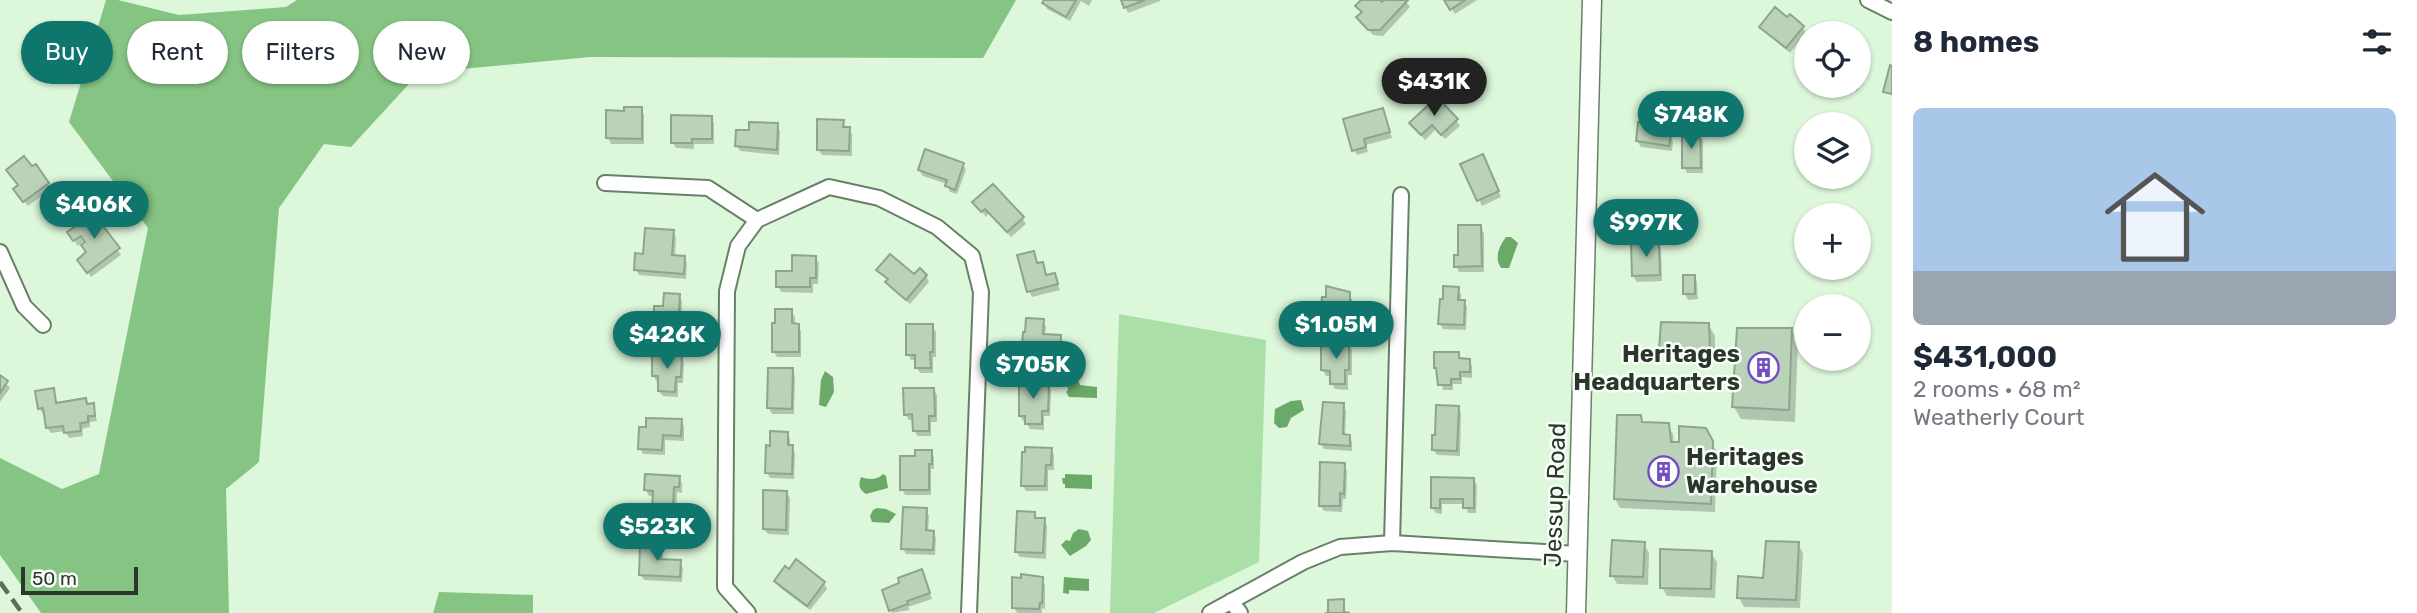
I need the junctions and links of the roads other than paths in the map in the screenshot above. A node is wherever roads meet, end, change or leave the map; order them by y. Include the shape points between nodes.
1 (1592, 0) edge
2 (1868, 0) edge
3 (1892, 12) edge
4 (605, 183) dead end
5 (1401, 195) dead end
6 (757, 220) junction
7 (0, 252) edge
8 (43, 325) dead end
9 (1392, 543) junction
10 (1577, 554) junction
11 (1236, 607) edge
12 (748, 613) edge
13 (969, 613) edge
14 (1210, 613) edge
15 (1576, 613) edge

1 - 10 street, Jessup Road
2 - 3 street
4 - 6 street via 708,188
5 - 9 street
6 - 12 street via 738,246 727,291 725,587
6 - 13 street via 829,187 879,198 937,227 972,256 981,292
7 - 8 street via 24,306
9 - 10 street
9 - 11 street via 1340,547 1303,562
10 - 15 street, Jessup Road
11 - 14 street

